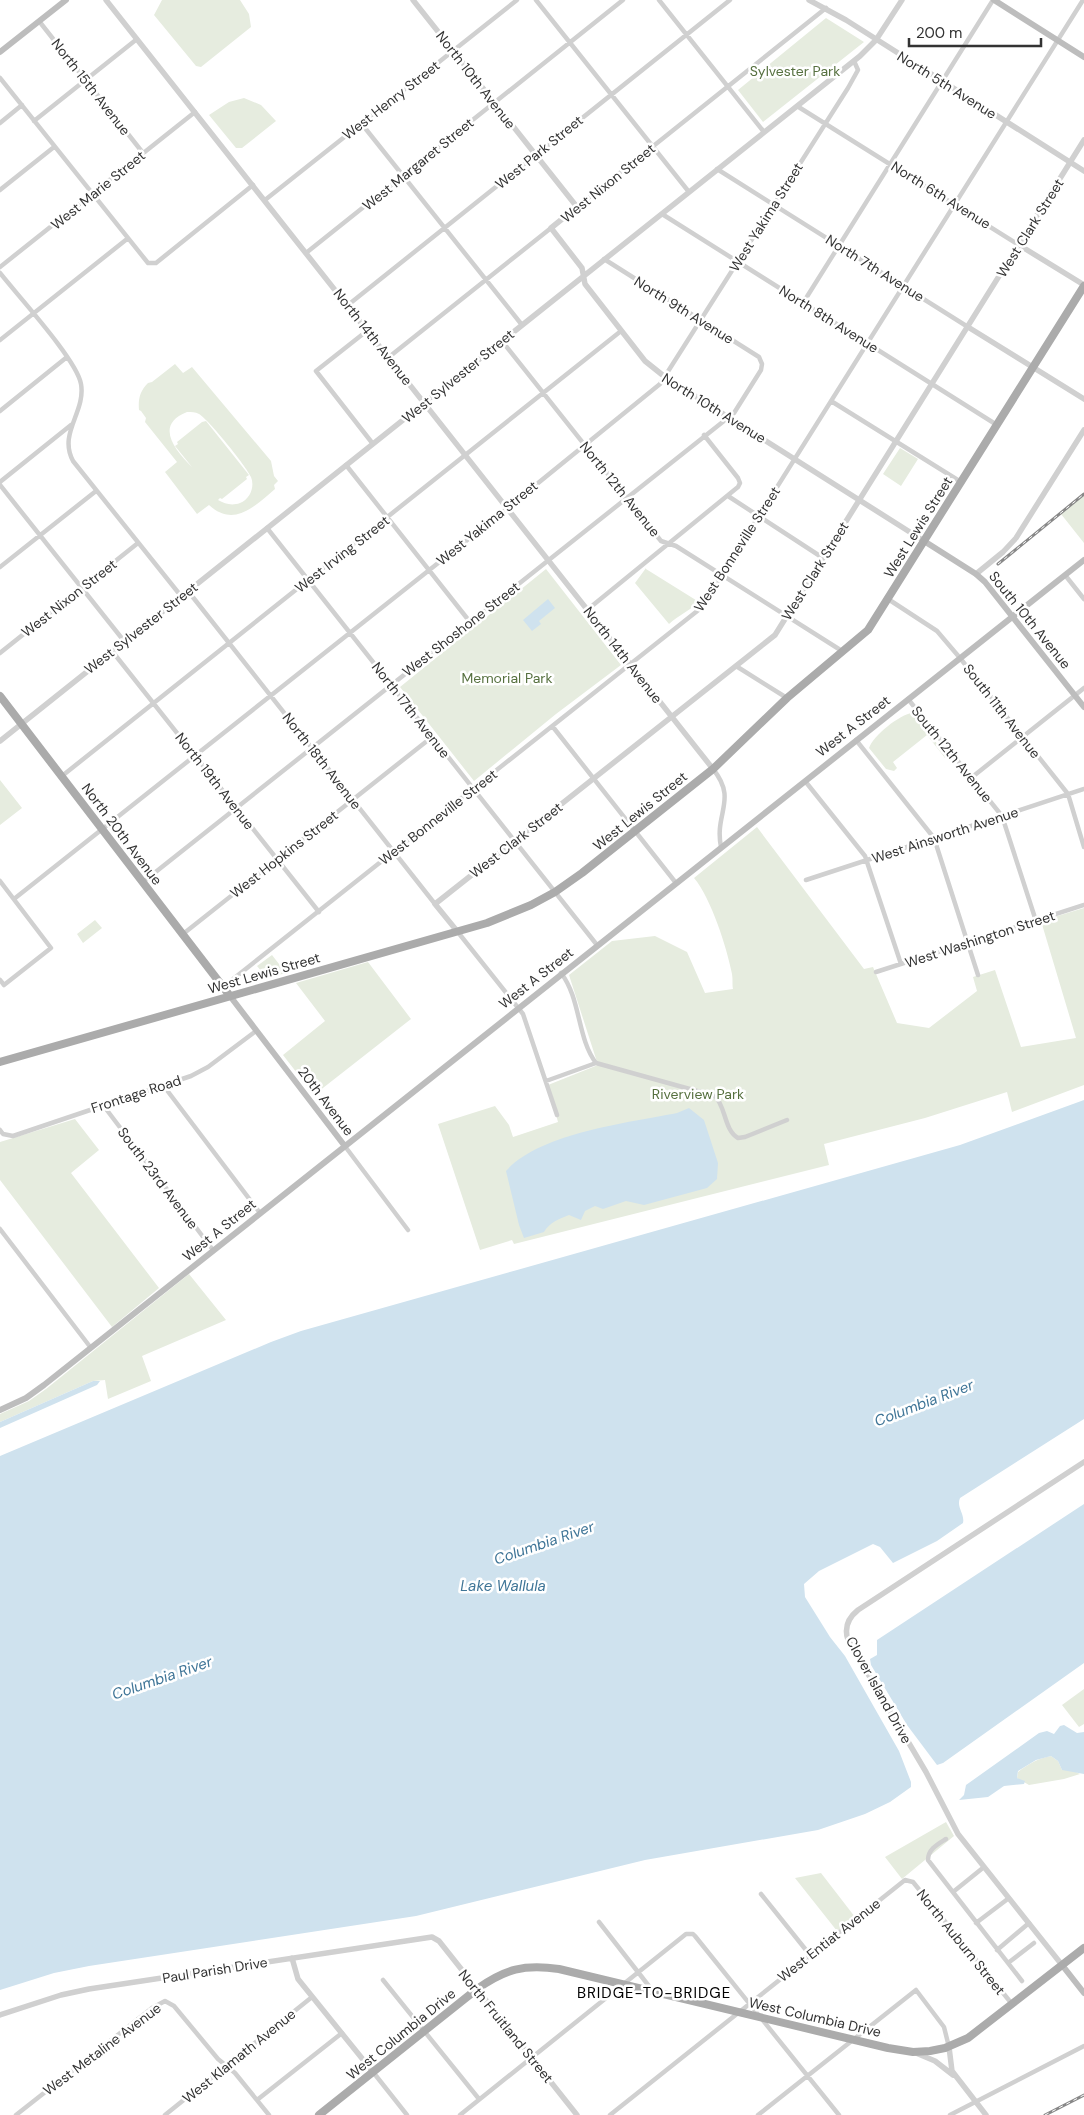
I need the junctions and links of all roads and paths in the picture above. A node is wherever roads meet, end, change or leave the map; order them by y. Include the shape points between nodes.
1 (66, 0) edge
2 (106, 0) edge
3 (413, 0) edge
4 (516, 0) edge
5 (536, 0) edge
6 (623, 0) edge
7 (659, 0) edge
8 (730, 0) edge
9 (808, 0) edge
10 (902, 0) edge
11 (993, 0) edge
12 (1083, 0) edge
13 (826, 8) junction
14 (39, 22) junction
15 (686, 35) junction
16 (138, 39) junction
17 (876, 40) junction
18 (1058, 40) junction
19 (570, 42) junction
20 (453, 50) junction
21 (0, 52) edge
22 (1084, 57) edge
23 (854, 60) junction
24 (0, 78) edge
25 (86, 81) junction
26 (942, 81) junction
27 (728, 87) junction
28 (611, 95) junction
29 (494, 103) junction
30 (22, 106) junction
31 (798, 106) junction
32 (195, 112) junction
33 (34, 121) junction
34 (1007, 122) junction
35 (0, 123) edge
36 (361, 123) junction
37 (826, 123) junction
38 (764, 132) junction
39 (1084, 140) edge
40 (54, 147) junction
41 (653, 147) junction
42 (143, 153) junction
43 (536, 155) junction
44 (1071, 163) junction
45 (890, 164) junction
46 (718, 169) junction
47 (1084, 171) edge
48 (403, 176) junction
49 (253, 185) junction
50 (0, 190) edge
51 (689, 192) junction
52 (92, 194) junction
53 (265, 200) junction
54 (955, 204) junction
55 (774, 205) junction
56 (577, 208) junction
57 (662, 214) junction
58 (444, 227) junction
59 (551, 228) junction
60 (127, 239) junction
61 (1019, 245) junction
62 (839, 246) junction
63 (306, 253) junction
64 (604, 259) junction
65 (738, 262) junction
66 (0, 267) edge
67 (0, 273) edge
68 (584, 276) junction
69 (486, 279) junction
70 (1084, 285) edge
71 (904, 286) junction
72 (803, 303) junction
73 (348, 305) junction
74 (33, 314) junction
75 (701, 320) junction
76 (522, 325) junction
77 (968, 327) junction
78 (368, 330) junction
79 (621, 331) junction
80 (0, 340) edge
81 (502, 341) junction
82 (868, 344) junction
83 (389, 356) junction
84 (67, 357) junction
85 (762, 362) joint
86 (1033, 368) junction
87 (665, 377) junction
88 (932, 384) junction
89 (544, 393) junction
90 (1084, 399) edge
91 (425, 402) junction
92 (831, 402) junction
93 (0, 411) edge
94 (727, 417) junction
95 (72, 424) junction
96 (997, 425) junction
97 (1084, 430) edge
98 (704, 435) junction
99 (896, 442) junction
100 (373, 444) junction
101 (585, 445) junction
102 (466, 455) junction
103 (795, 460) junction
104 (346, 466) junction
105 (0, 482) edge
106 (961, 482) junction
107 (0, 485) edge
108 (96, 491) junction
109 (728, 496) junction
110 (626, 497) junction
111 (860, 500) junction
112 (507, 508) junction
113 (759, 517) junction
114 (387, 518) junction
115 (267, 528) junction
116 (40, 536) junction
117 (924, 541) junction
118 (138, 543) junction
119 (668, 544) junction
120 (823, 558) junction
121 (548, 560) junction
122 (1084, 560) edge
123 (0, 568) edge
124 (429, 571) junction
125 (976, 574) junction
126 (722, 575) junction
127 (1065, 575) junction
128 (308, 581) junction
129 (82, 588) junction
130 (188, 591) junction
131 (181, 596) junction
132 (888, 599) junction
133 (1084, 599) edge
134 (587, 610) junction
135 (787, 616) junction
136 (1012, 616) junction
137 (470, 622) junction
138 (350, 633) junction
139 (124, 641) junction
140 (229, 643) junction
141 (112, 651) junction
142 (842, 651) junction
143 (0, 653) edge
144 (960, 658) junction
145 (631, 665) junction
146 (736, 666) junction
147 (391, 685) junction
148 (1084, 688) edge
149 (1075, 695) junction
150 (0, 696) edge
151 (271, 696) junction
152 (787, 698) junction
153 (908, 699) junction
154 (154, 703) junction
155 (1084, 706) edge
156 (672, 717) junction
157 (21, 723) junction
158 (553, 727) junction
159 (432, 737) junction
160 (1023, 737) junction
161 (856, 740) junction
162 (0, 741) edge
163 (312, 748) junction
164 (195, 756) junction
165 (713, 769) junction
166 (62, 776) junction
167 (971, 778) junction
168 (594, 779) junction
169 (804, 781) junction
170 (474, 789) junction
171 (1084, 789) edge
172 (1068, 794) junction
173 (353, 800) junction
174 (236, 808) junction
175 (1002, 816) junction
176 (102, 829) junction
177 (635, 831) junction
178 (934, 838) junction
179 (515, 841) junction
180 (721, 847) junction
181 (1084, 847) edge
182 (394, 852) junction
183 (278, 860) junction
184 (866, 860) junction
185 (806, 880) dead end
186 (0, 881) edge
187 (142, 882) junction
188 (676, 883) junction
189 (555, 892) junction
190 (14, 899) junction
191 (435, 904) junction
192 (1084, 905) edge
193 (319, 912) junction
194 (1036, 921) junction
195 (457, 931) junction
196 (183, 934) junction
197 (968, 942) junction
198 (597, 945) junction
199 (901, 964) junction
200 (876, 972) dead end
201 (561, 974) junction
202 (978, 975) dead end
203 (0, 980) edge
204 (223, 987) junction
205 (230, 996) junction
206 (518, 1008) junction
207 (256, 1031) junction
208 (0, 1062) edge
209 (596, 1063) junction
210 (546, 1081) junction
211 (163, 1085) junction
212 (103, 1105) junction
213 (557, 1115) dead end
214 (787, 1120) dead end
215 (0, 1130) edge
216 (344, 1146) junction
217 (260, 1213) junction
218 (0, 1229) edge
219 (408, 1230) dead end
220 (213, 1250) junction
221 (91, 1348) junction
222 (0, 1410) edge
223 (1084, 1462) edge
224 (946, 1839) dead end
225 (984, 1867) junction
226 (909, 1880) joint
227 (953, 1892) junction
228 (761, 1894) dead end
229 (1009, 1898) junction
230 (599, 1922) dead end
231 (976, 1923) junction
232 (1030, 1923) junction
233 (433, 1937) joint
234 (1034, 1943) dead end
235 (1084, 1948) edge
236 (997, 1950) junction
237 (810, 1955) junction
238 (292, 1958) junction
239 (1008, 1963) junction
240 (1062, 1965) junction
241 (638, 1972) junction
242 (383, 1980) dead end
243 (1022, 1981) dead end
244 (623, 1984) junction
245 (477, 1989) junction
246 (653, 1991) junction
247 (1084, 1993) edge
248 (312, 1997) junction
249 (750, 2004) junction
250 (1012, 2005) junction
251 (739, 2012) junction
252 (0, 2015) edge
253 (762, 2018) junction
254 (424, 2031) junction
255 (342, 2033) junction
256 (854, 2040) junction
257 (1084, 2046) edge
258 (949, 2047) junction
259 (913, 2052) junction
260 (531, 2058) junction
261 (226, 2066) junction
262 (373, 2072) junction
263 (808, 2076) junction
264 (957, 2078) junction
265 (479, 2099) junction
266 (257, 2100) junction
267 (976, 2102) junction
268 (16, 2115) edge
269 (165, 2115) edge
270 (269, 2115) edge
271 (319, 2115) edge
272 (407, 2115) edge
273 (460, 2115) edge
274 (577, 2115) edge
275 (610, 2115) edge
276 (758, 2115) edge
277 (840, 2115) edge
278 (950, 2115) edge
279 (986, 2115) edge

1 - 14 main road
2 - 16 street, North 14th Avenue
3 - 20 street, North 10th Avenue
4 - 20 street, West Henry Street
5 - 19 street
6 - 19 street, West Margaret Street
7 - 15 street
8 - 15 street, West Park Street
9 - 13 street, North 5th Avenue
10 - 17 street, West Sylvester Street
11 - 18 main road
11 - 26 street
12 - 18 street, West Bonneville Street
13 - 17 street, North 5th Avenue
13 - 27 street, West Nixon Street
14 - 21 main road
14 - 25 street, North 15th Avenue
15 - 27 street
15 - 28 street, West Park Street
16 - 25 street
16 - 32 street, North 14th Avenue
17 - 23 street, West Sylvester Street
17 - 26 street, North 5th Avenue
18 - 22 main road
18 - 34 street, West Bonneville Street
19 - 28 street
19 - 29 street, West Margaret Street
20 - 29 street, North 10th Avenue
20 - 36 street, West Henry Street
23 - 31 street, West Sylvester Street
23 - 37 street, West Yakima Street via 858,70
24 - 30 street
25 - 33 street
25 - 42 street, North 15th Avenue
26 - 34 street, North 5th Avenue
26 - 45 street
27 - 38 street
27 - 41 street, West Nixon Street
28 - 41 street
28 - 43 street, West Park Street
29 - 43 street, North 10th Avenue
29 - 48 street, West Margaret Street
30 - 33 street
30 - 35 street
31 - 37 street, North 6th Avenue
31 - 38 street, West Sylvester Street
32 - 42 street, West Marie Street
32 - 49 street, North 14th Avenue
33 - 40 street
34 - 44 street, North 5th Avenue
34 - 54 street, West Bonneville Street
36 - 48 street
36 - 53 street, West Henry Street
37 - 45 street, North 6th Avenue
37 - 55 street, West Yakima Street
38 - 46 street, West Sylvester Street
39 - 44 street, West Clark Street
40 - 50 street
40 - 52 street
41 - 51 street
41 - 56 street, West Nixon Street
42 - 52 street, West Marie Street
43 - 56 street, North 10th Avenue
43 - 58 street, West Park Street
44 - 47 street, North 5th Avenue
44 - 61 street, West Clark Street
45 - 54 street, North 6th Avenue
45 - 62 street
46 - 51 street, West Sylvester Street
46 - 55 street, North 7th Avenue
48 - 58 street
48 - 63 street, West Margaret Street
49 - 53 street, North 14th Avenue
49 - 60 street via 156,262 149,264 145,261
51 - 57 street, West Sylvester Street
52 - 60 street
52 - 66 street, West Marie Street
53 - 63 street, North 14th Avenue
54 - 61 street, North 6th Avenue
54 - 71 street, West Bonneville Street
55 - 62 street, North 7th Avenue
55 - 65 street, West Yakima Street
56 - 59 street, West Nixon Street
57 - 64 street, West Sylvester Street
57 - 65 street, North 8th Avenue
58 - 69 street
58 - 73 street, West Park Street
59 - 68 street, North 10th Avenue via 582,268
59 - 69 street, West Nixon Street
60 - 74 street
61 - 70 street, North 6th Avenue
61 - 77 street, West Clark Street
62 - 71 street, North 7th Avenue
62 - 72 street
63 - 73 street, North 14th Avenue
64 - 68 street, West Sylvester Street
64 - 75 street, North 9th Avenue
65 - 72 street, North 8th Avenue
65 - 75 street, West Yakima Street
67 - 74 street
68 - 76 street, West Sylvester Street
68 - 79 street, North 10th Avenue via 584,284
69 - 76 street
69 - 83 street, West Nixon Street
70 - 86 main road, West Lewis Street
71 - 77 street, North 7th Avenue
71 - 82 street, West Bonneville Street
72 - 82 street, North 8th Avenue
73 - 78 street, North 14th Avenue
74 - 80 street
74 - 84 street
75 - 85 street, North 9th Avenue via 757,355
75 - 87 street, West Yakima Street
76 - 81 street, West Sylvester Street
77 - 86 street, North 7th Avenue
77 - 88 street, West Clark Street
78 - 83 street, North 14th Avenue
78 - 100 street via 316,371
79 - 87 street, North 10th Avenue via 649,365
79 - 89 street, West Irving Street
81 - 89 street, North 12th Avenue
81 - 91 street, West Sylvester Street
82 - 88 street, North 8th Avenue
82 - 92 street, West Bonneville Street
83 - 91 street, North 14th Avenue
84 - 93 street
84 - 95 street via 82,390 80,409
85 - 94 street, West Shoshone Street via 760,372 734,413
86 - 90 street, North 7th Avenue
86 - 96 main road, West Lewis Street
87 - 94 street, North 10th Avenue
87 - 101 street, West Yakima Street
88 - 96 street, North 8th Avenue
88 - 99 street, West Clark Street
89 - 101 street, North 12th Avenue
89 - 102 street, West Irving Street
91 - 100 street, West Sylvester Street
91 - 102 street, North 14th Avenue
92 - 99 street
92 - 103 street, West Bonneville Street
94 - 98 street, West Shoshone Street
94 - 103 street, North 10th Avenue
95 - 105 street
95 - 108 street via 68,440 70,456
96 - 106 main road, West Lewis Street
97 - 125 street via 1019,534
98 - 109 street via 740,482
98 - 110 street, West Shoshone Street
99 - 106 street
99 - 111 street, West Clark Street
100 - 104 street, West Sylvester Street
101 - 110 street, North 12th Avenue
101 - 112 street, West Yakima Street
102 - 112 street, North 14th Avenue
102 - 114 street, West Irving Street
103 - 111 street, North 10th Avenue
103 - 113 street, West Bonneville Street
104 - 114 street
104 - 115 street, West Sylvester Street
106 - 117 main road, West Lewis Street
107 - 116 street
108 - 116 street
108 - 118 street
109 - 113 street
109 - 119 street
110 - 119 street, North 12th Avenue via 659,539
110 - 121 street, West Shoshone Street
111 - 117 street, North 10th Avenue
111 - 120 street, West Clark Street
112 - 121 street, North 14th Avenue
112 - 124 street, West Yakima Street
113 - 120 street
113 - 126 street, West Bonneville Street
114 - 124 street
114 - 128 street, West Irving Street
115 - 128 street, North 17th Avenue
115 - 130 street, West Sylvester Street
116 - 123 street
116 - 129 street
117 - 125 main road, South 10th Avenue
117 - 132 main road, West Lewis Street
118 - 129 street, West Nixon Street
118 - 131 street
119 - 126 street, North 12th Avenue
119 - 134 street
120 - 135 street, West Clark Street
121 - 134 street, North 14th Avenue
121 - 137 street, West Shoshone Street
122 - 127 main road, West A Street
124 - 137 street
124 - 138 street, West Yakima Street
125 - 136 main road, South 10th Avenue
126 - 135 street, North 12th Avenue
126 - 145 street, West Bonneville Street via 697,612
127 - 133 street
127 - 136 main road, West A Street
128 - 138 street, North 17th Avenue
128 - 140 street, West Irving Street
129 - 139 street
129 - 143 street, West Nixon Street
130 - 131 street, West Sylvester Street
130 - 140 street, North 18th Avenue
131 - 139 street, West Sylvester Street
132 - 142 main road, West Lewis Street via 868,630
132 - 144 street, South 11th Avenue via 937,632
134 - 145 street, North 14th Avenue
135 - 142 street, North 12th Avenue
135 - 146 street, West Clark Street via 772,637
136 - 144 main road, West A Street
136 - 149 main road, South 10th Avenue
137 - 147 street, West Shoshone Street
138 - 147 street, North 17th Avenue
138 - 151 street, West Yakima Street
139 - 141 street, West Sylvester Street
140 - 151 street, North 18th Avenue
140 - 154 street, West Irving Street
141 - 154 street, North 19th Avenue
141 - 157 street, West Sylvester Street
142 - 152 main road, West Lewis Street
144 - 153 main road, West A Street
144 - 160 street, South 11th Avenue
145 - 156 street, North 14th Avenue
145 - 158 street, West Bonneville Street
146 - 152 street
146 - 156 street, West Clark Street
147 - 159 street, North 17th Avenue
147 - 163 street, West Shoshone Street
148 - 149 street
149 - 155 main road, South 10th Avenue
149 - 160 street
150 - 157 main road, North 20th Avenue
151 - 163 street, North 18th Avenue
151 - 164 street, West Yakima Street
152 - 165 main road, West Lewis Street
153 - 161 main road, West A Street
153 - 167 street, South 12th Avenue
154 - 164 street, North 19th Avenue
154 - 166 street, West Irving Street
156 - 165 street, North 14th Avenue
156 - 168 street, West Clark Street
157 - 162 street, West Sylvester Street
157 - 166 main road, North 20th Avenue
158 - 168 street
158 - 170 street, West Bonneville Street
159 - 170 street, North 17th Avenue
159 - 173 street, West Hopkins Street
160 - 167 street
160 - 172 street, South 11th Avenue
161 - 169 main road, West A Street
161 - 178 street
163 - 173 street, North 18th Avenue
163 - 174 street, West Shoshone Street
164 - 174 street, North 19th Avenue
164 - 176 street, West Yakima Street
165 - 177 main road, West Lewis Street
165 - 180 street via 725,788 719,832
166 - 176 main road, North 20th Avenue
167 - 175 street, South 12th Avenue
168 - 177 street
168 - 179 street, West Clark Street
169 - 180 main road, West A Street
169 - 184 street
170 - 179 street, North 17th Avenue
170 - 182 street, West Bonneville Street
171 - 172 street, West Ainsworth Avenue
172 - 175 street, West Ainsworth Avenue
172 - 181 street, South 11th Avenue
173 - 182 street, North 18th Avenue
173 - 183 street, West Hopkins Street
174 - 183 street, North 19th Avenue
174 - 187 street, West Shoshone Street
175 - 178 street, West Ainsworth Avenue
175 - 194 street, South 12th Avenue
176 - 187 main road, North 20th Avenue
176 - 190 street, West Yakima Street
177 - 188 street
177 - 189 main road, West Lewis Street
178 - 184 street, West Ainsworth Avenue
178 - 197 street
179 - 189 street, North 17th Avenue
179 - 191 street, West Clark Street
180 - 188 main road, West A Street
182 - 191 street, North 18th Avenue
182 - 193 street, West Bonneville Street
183 - 193 street, North 19th Avenue
183 - 196 street, West Hopkins Street
184 - 185 street, West Ainsworth Avenue
184 - 199 street
186 - 190 street
187 - 196 main road, North 20th Avenue
188 - 198 main road, West A Street
189 - 195 main road, West Lewis Street via 502,918
189 - 198 street, North 17th Avenue
190 - 203 street via 51,948 4,985
191 - 195 street, North 18th Avenue
192 - 194 street, West Washington Street
193 - 204 street, West Bonneville Street
194 - 197 street, West Washington Street
195 - 205 main road, West Lewis Street
195 - 206 street
196 - 204 main road, North 20th Avenue
197 - 199 street, West Washington Street
197 - 202 street
198 - 201 main road, West A Street
199 - 200 street, West Washington Street
201 - 206 main road, West A Street
201 - 209 street via 568,984
204 - 205 main road, 20th Avenue
205 - 207 main road, 20th Avenue
205 - 208 main road, West Lewis Street
206 - 210 street via 523,1014
206 - 216 main road, West A Street
207 - 211 street, Frontage Road via 202,1070
207 - 216 main road, 20th Avenue
209 - 210 street
209 - 214 street via 715,1096 731,1132 738,1138
210 - 213 street
211 - 212 street, Frontage Road
211 - 217 street
212 - 215 street, Frontage Road via 13,1136
212 - 220 street, South 23rd Avenue
216 - 217 main road, West A Street
216 - 219 street, 20th Avenue
217 - 220 main road, West A Street
218 - 221 street
220 - 221 main road, West A Street
221 - 222 main road, West A Street via 32,1394
223 - 225 street, Clover Island Drive via 858,1610 847,1626 848,1640 926,1772 956,1831
224 - 227 street via 932,1849 928,1860
225 - 227 street
225 - 229 street, Clover Island Drive
226 - 237 street, West Entiat Avenue via 902,1882
226 - 250 street, North Auburn Street
227 - 231 street
228 - 237 street
229 - 231 street
229 - 232 street, Clover Island Drive
230 - 241 street
231 - 236 street
232 - 236 street
232 - 240 street, Clover Island Drive
233 - 238 street, Paul Parish Drive
233 - 245 street, North Fruitland Street
234 - 239 street
235 - 240 main road, West Columbia Drive
236 - 239 street
237 - 249 street, West Entiat Avenue
238 - 248 street via 297,1977
238 - 252 street, Paul Parish Drive via 81,1991
239 - 243 street
240 - 247 main road
240 - 250 main road, West Columbia Drive
241 - 244 street
241 - 246 street
241 - 249 street via 686,1934 693,1934
242 - 254 street
244 - 245 main road, West Columbia Drive via 559,1969 533,1967 506,1971
244 - 246 main road, West Columbia Drive
244 - 260 street
245 - 254 main road, West Columbia Drive
245 - 260 street, North Fruitland Street
246 - 251 main road, West Columbia Drive
248 - 255 street
248 - 261 street, West Klamath Avenue
249 - 251 street, West Entiat Avenue
249 - 253 street
250 - 258 main road, West Columbia Drive via 975,2034
251 - 253 main road, West Columbia Drive
251 - 275 street, West Entiat Avenue
253 - 256 main road, West Columbia Drive
253 - 263 street
254 - 262 main road, West Columbia Drive
254 - 265 street
255 - 262 street
255 - 266 street
256 - 258 street via 916,1990 944,2027
256 - 259 main road, West Columbia Drive
256 - 263 street
257 - 267 street
258 - 259 main road, West Columbia Drive
258 - 264 street via 950,2066
259 - 264 street via 935,2061
260 - 265 street
260 - 274 street, North Fruitland Street
261 - 266 street
261 - 268 street, West Metaline Avenue via 174,2006 165,2002 156,2005
261 - 269 street, West Klamath Avenue
262 - 271 main road, West Columbia Drive
262 - 272 street
263 - 276 street
263 - 277 street
264 - 267 street
265 - 273 street
266 - 270 street
267 - 278 street
267 - 279 street

